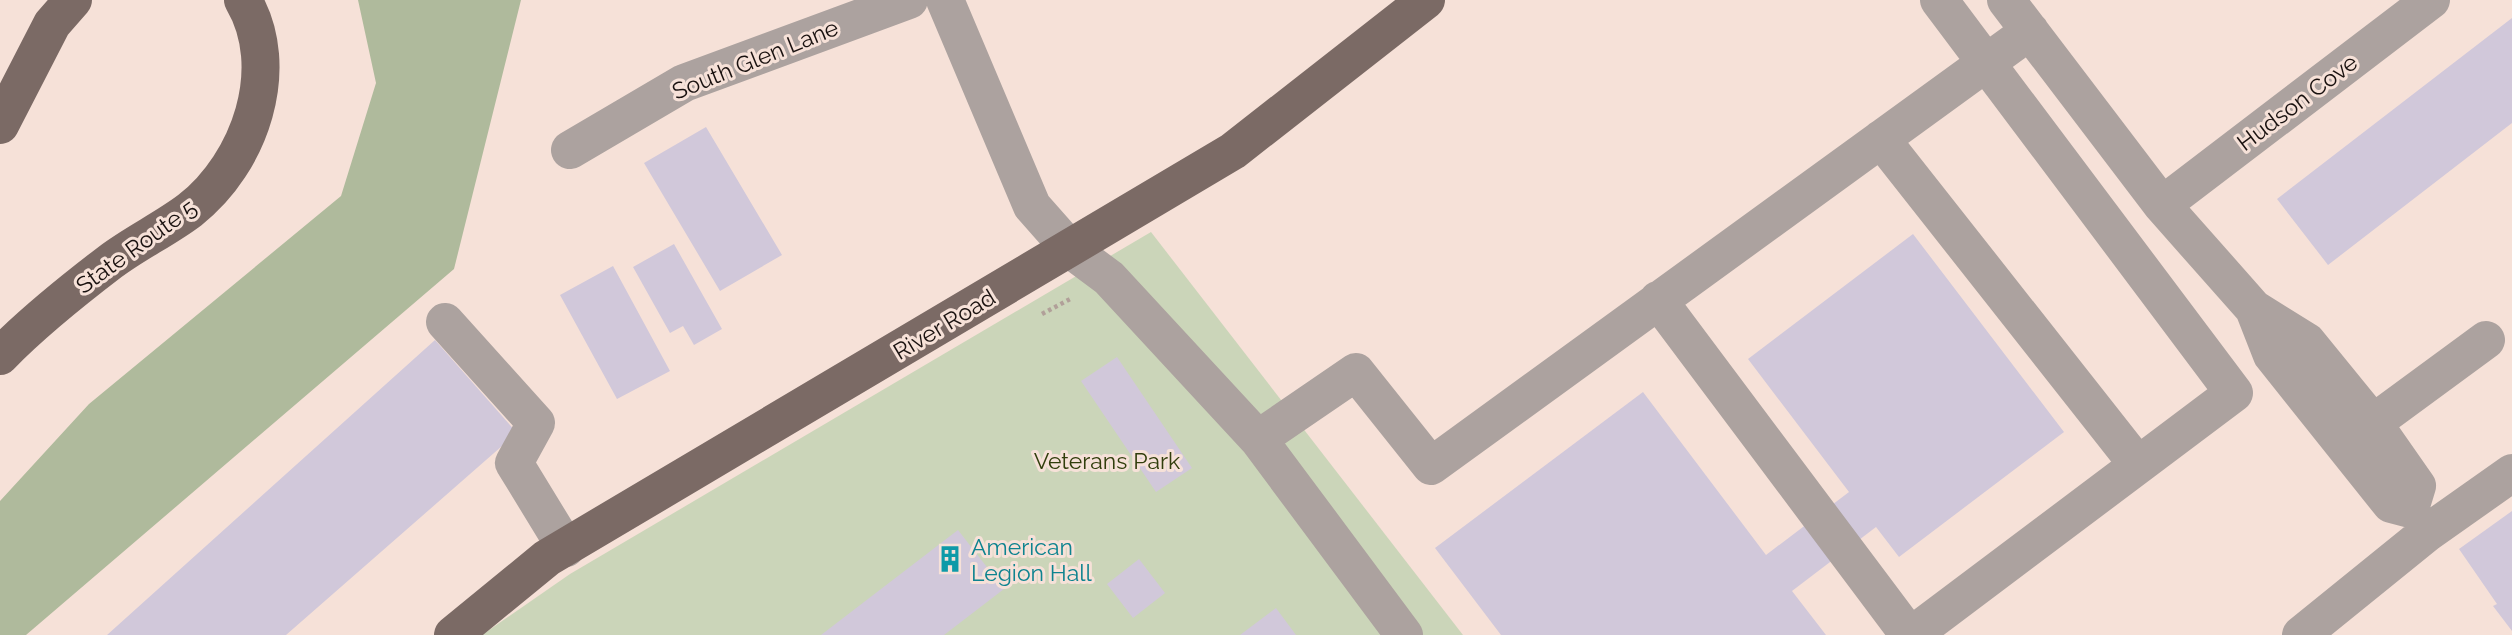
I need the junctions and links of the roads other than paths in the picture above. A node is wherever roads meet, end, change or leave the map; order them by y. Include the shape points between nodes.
1 (74, 0) edge
2 (243, 0) edge
3 (909, 0) edge
4 (945, 0) edge
5 (1426, 0) edge
6 (1939, 0) edge
7 (2006, 0) edge
8 (2431, 0) edge
9 (2030, 32) junction
10 (1986, 63) junction
11 (0, 125) edge
12 (1881, 139) junction
13 (570, 149) dead end
14 (2121, 150) junction
15 (2080, 187) junction
16 (2162, 205) junction
17 (1070, 249) junction
18 (1658, 300) junction
19 (2254, 309) junction
20 (445, 322) dead end
21 (2486, 340) dead end
22 (0, 356) edge
23 (2373, 423) junction
24 (1258, 439) junction
25 (2138, 465) junction
26 (2512, 473) edge
27 (2419, 521) junction
28 (566, 548) junction
29 (453, 635) edge
30 (1404, 635) edge
31 (1910, 635) edge
32 (2301, 635) edge

1 - 11 main road via 52,24
2 - 22 main road, State Route 5 via 255,19 262,52 258,97 245,138 223,176 191,209 85,281
3 - 13 street, South Glen Lane via 684,83
4 - 17 street via 1032,206
5 - 17 main road, River Road via 1233,151
6 - 10 street
7 - 9 street
8 - 16 street, Hudson Cove
9 - 10 street
9 - 14 street
10 - 12 street
10 - 15 street
12 - 18 street
12 - 25 street
14 - 15 street
14 - 16 street
15 - 25 street via 2234,393
16 - 19 street
17 - 24 street via 1109,278
17 - 28 main road, River Road
18 - 24 street via 1430,466 1356,372
18 - 31 street
19 - 23 street via 2307,342
19 - 27 street via 2272,355 2391,504
20 - 28 street via 536,423 514,463
21 - 23 street
23 - 27 street via 2417,486
24 - 30 street
25 - 31 street
26 - 27 street
27 - 32 street
28 - 29 main road, River Road via 547,558

